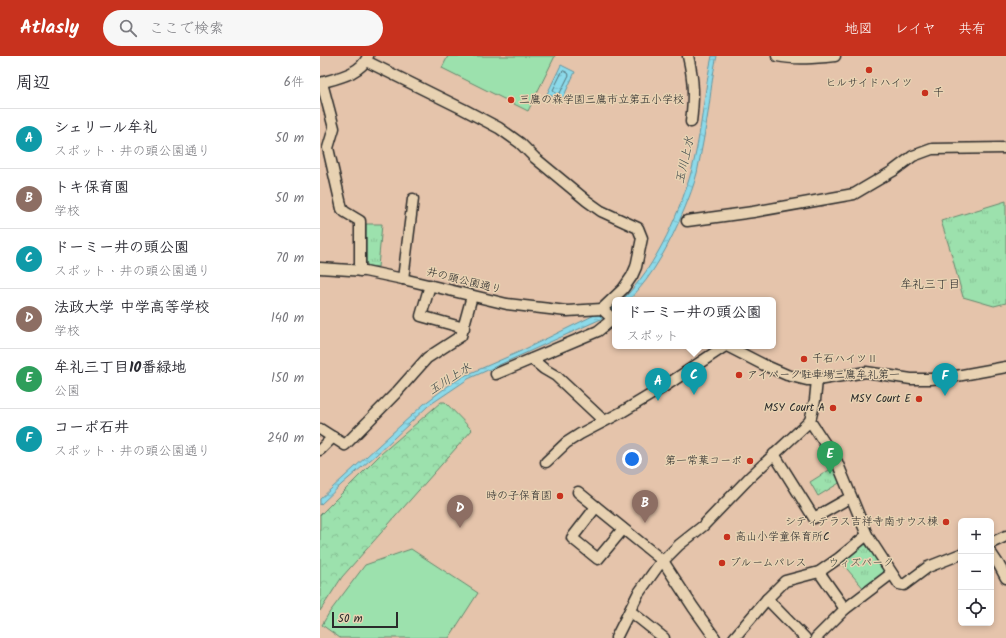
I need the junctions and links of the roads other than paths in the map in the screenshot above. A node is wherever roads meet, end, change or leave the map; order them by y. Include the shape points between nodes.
1 (688, 56) edge
2 (777, 56) edge
3 (835, 56) edge
4 (367, 58) edge
5 (321, 83) edge
6 (691, 122) dead end
7 (1006, 148) edge
8 (413, 199) dead end
9 (688, 221) dead end
10 (320, 268) edge
11 (360, 271) junction
12 (403, 279) junction
13 (430, 285) junction
14 (472, 296) junction
15 (618, 297) edge
16 (609, 315) edge
17 (464, 328) junction
18 (721, 349) edge
19 (732, 349) edge
20 (532, 359) junction
21 (1006, 367) edge
22 (496, 374) dead end
23 (817, 380) junction
24 (604, 421) junction
25 (810, 421) junction
26 (320, 429) edge
27 (333, 437) junction
28 (320, 450) edge
29 (774, 454) junction
30 (546, 462) dead end
31 (578, 492) dead end
32 (851, 497) junction
33 (596, 507) junction
34 (623, 529) junction
35 (867, 535) junction
36 (1006, 536) edge
37 (994, 542) edge
38 (992, 554) edge
39 (958, 555) edge
40 (663, 561) junction
41 (819, 572) junction
42 (891, 574) junction
43 (1006, 578) edge
44 (766, 599) junction
45 (845, 609) junction
46 (630, 611) junction
47 (616, 638) edge
48 (664, 638) edge
49 (715, 638) edge
50 (734, 638) edge
51 (805, 638) edge
52 (816, 638) edge

1 - 6 street via 694,104
2 - 3 street
4 - 5 street via 358,69
4 - 15 street via 499,128 520,143 587,202 638,228 642,238 636,267
5 - 11 street via 334,128 328,148 342,209 360,221
7 - 9 street via 932,149 913,156 854,194
8 - 12 street
10 - 11 street, 井の頭公園通り
11 - 12 street, 井の頭公園通り
12 - 13 street, 井の頭公園通り
13 - 14 street, 井の頭公園通り
13 - 17 street via 421,316
14 - 16 street, 井の頭公園通り via 506,304
14 - 17 street
16 - 20 street via 598,331
17 - 27 street via 457,340 427,358 345,445
18 - 24 street via 662,388
19 - 23 street via 787,375
20 - 22 street
20 - 24 street via 556,376
21 - 23 street via 931,379 911,379 866,372
23 - 25 street
24 - 30 street via 566,443
25 - 29 street
25 - 32 street via 837,462
26 - 27 street
27 - 28 street
29 - 32 street via 814,518
29 - 40 street via 715,515
31 - 33 street
32 - 35 street
33 - 34 street
33 - 34 street via 572,538 598,560
34 - 40 street
35 - 41 street
35 - 42 street
36 - 37 street
38 - 43 street
39 - 42 street via 928,567 904,585 899,584
40 - 46 street via 647,580
40 - 49 street
41 - 44 street via 785,581
41 - 45 street
42 - 45 street
44 - 50 street
44 - 51 street
45 - 52 street
46 - 47 street
46 - 48 street

